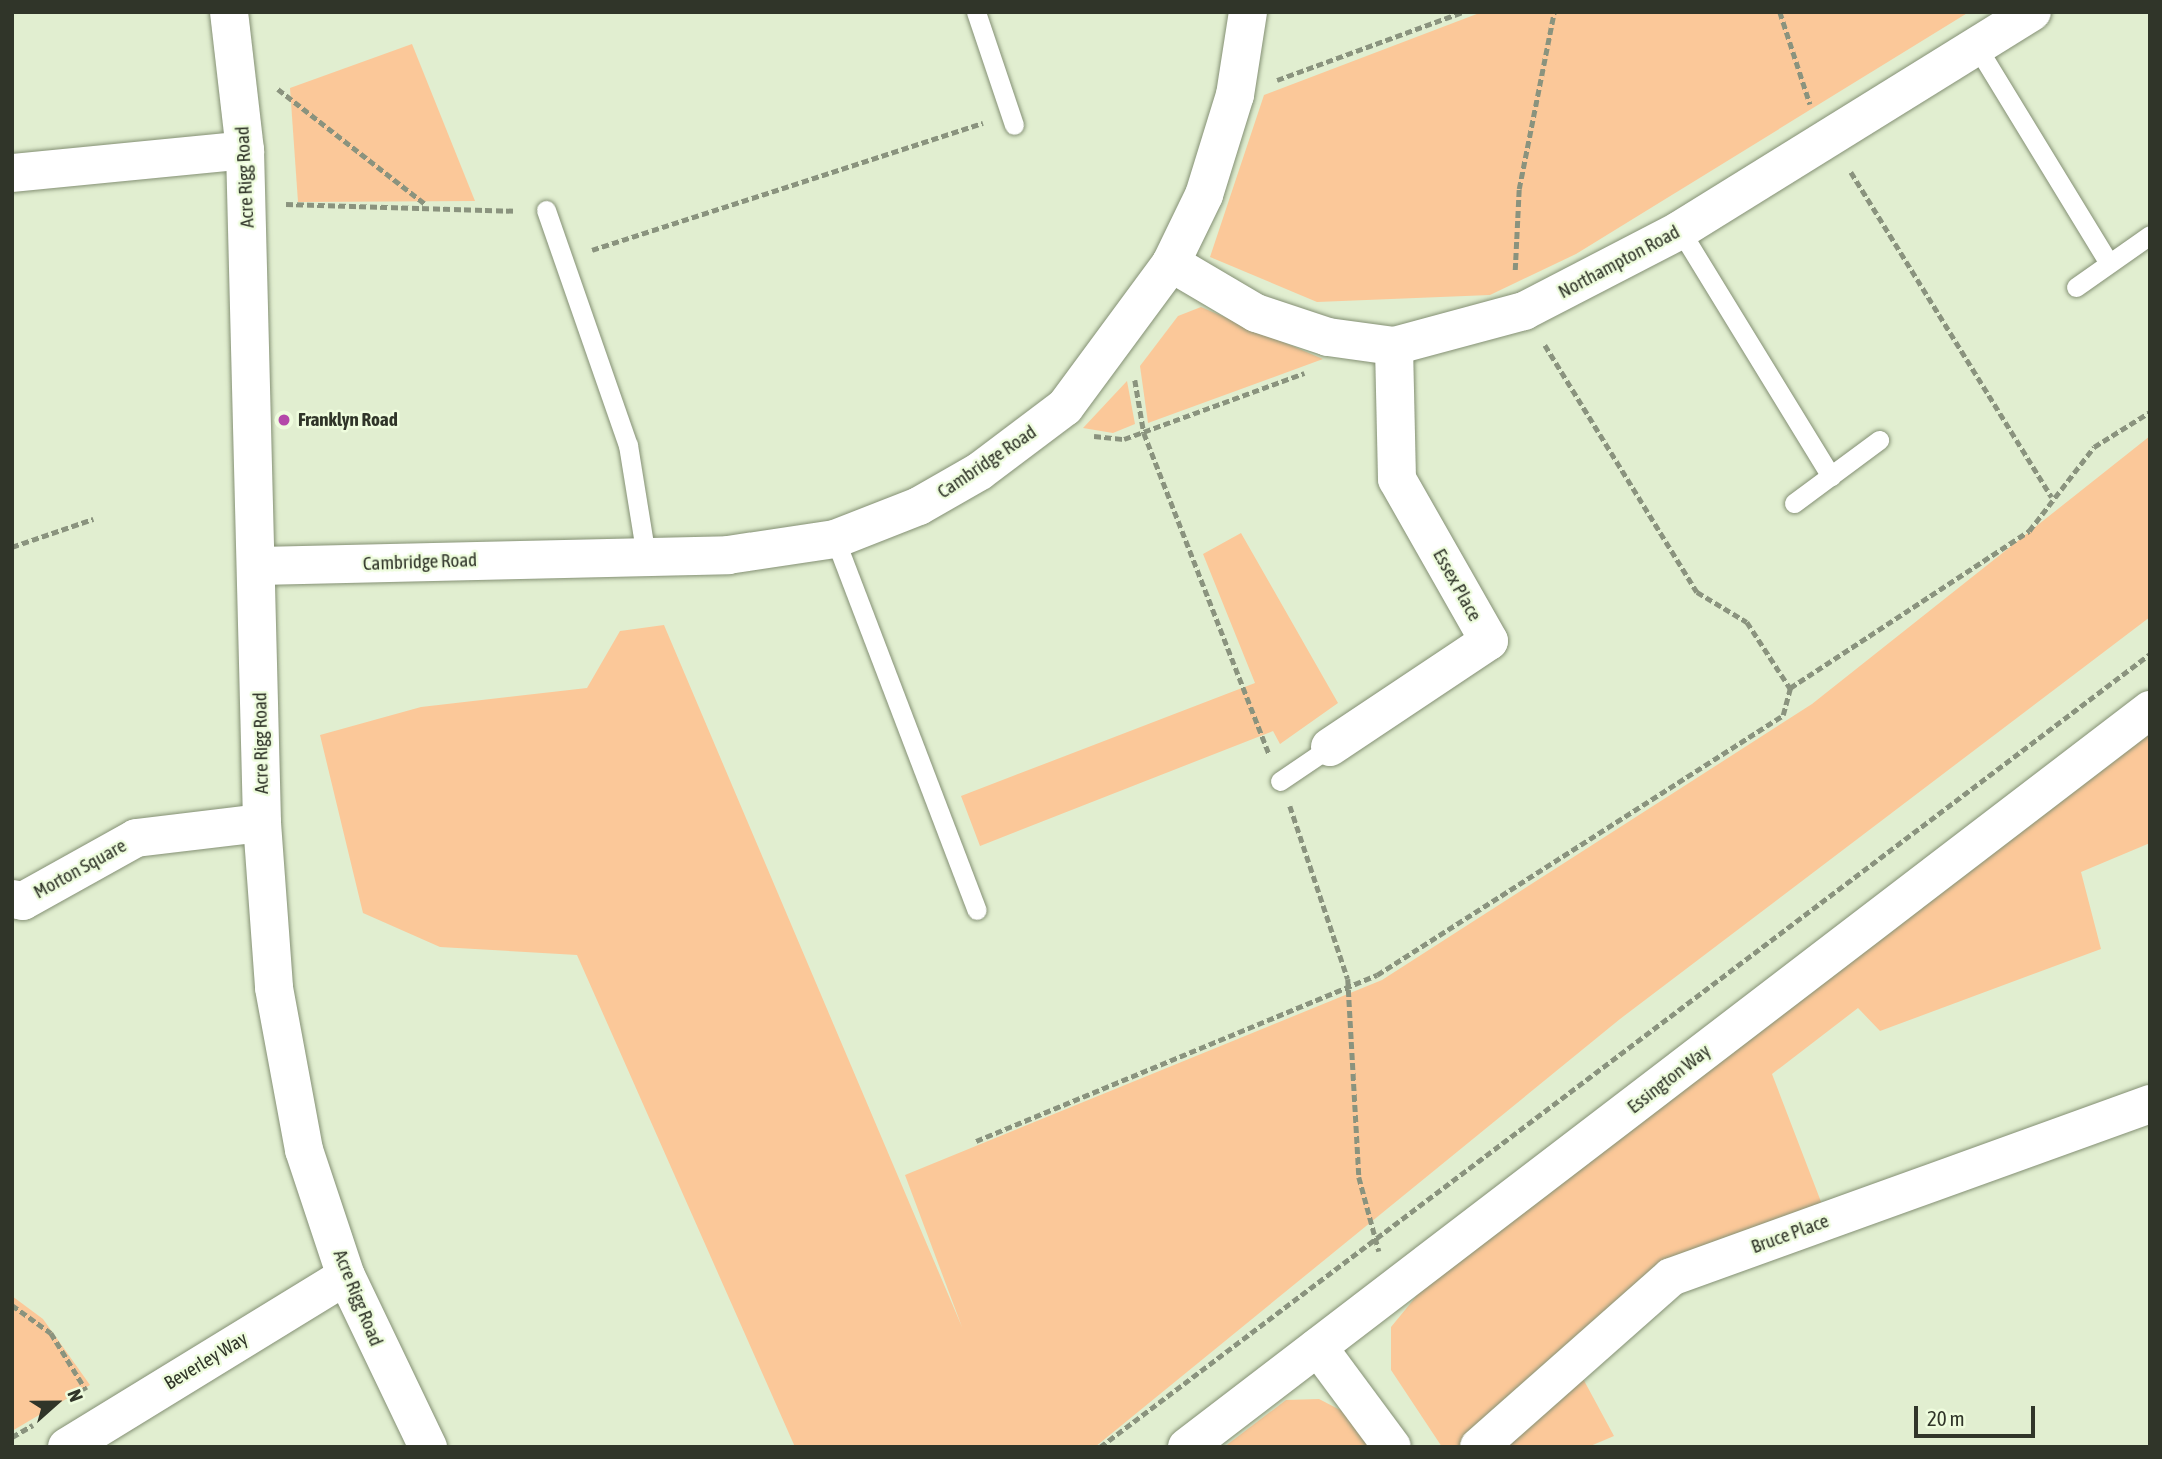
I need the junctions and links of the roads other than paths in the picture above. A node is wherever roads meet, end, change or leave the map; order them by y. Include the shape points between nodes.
1 (229, 12) edge
2 (976, 12) edge
3 (1248, 12) edge
4 (2032, 12) edge
5 (1977, 47) junction
6 (1012, 119) road end
7 (245, 150) junction
8 (12, 173) edge
9 (546, 210) road end
10 (1680, 230) junction
11 (2150, 235) edge
12 (1171, 264) junction
13 (2109, 264) junction
14 (2076, 287) dead end
15 (1378, 344) junction
16 (1879, 440) dead end
17 (1831, 476) junction
18 (1794, 503) dead end
19 (835, 539) junction
20 (646, 556) junction
21 (259, 566) junction
22 (2150, 710) edge
23 (1330, 747) joint
24 (1280, 781) dead end
25 (262, 823) junction
26 (16, 902) edge
27 (977, 910) dead end
28 (2150, 1104) edge
29 (346, 1276) junction
30 (1318, 1347) junction
31 (67, 1447) edge
32 (428, 1447) edge
33 (1187, 1447) edge
34 (1392, 1447) edge
35 (1479, 1447) edge

1 - 7 street, Acre Rigg Road
2 - 6 lane
3 - 12 street, Cambridge Road via 1235,94 1204,195
4 - 5 street, Northampton Road
5 - 10 street, Northampton Road
5 - 13 lane
7 - 8 street
7 - 21 street, Acre Rigg Road
9 - 20 lane via 628,445
10 - 15 street, Northampton Road via 1524,311
10 - 17 lane
11 - 13 lane
12 - 15 street, Northampton Road via 1256,313
12 - 19 street, Cambridge Road via 1088,382 1047,421 919,506
13 - 14 lane
15 - 23 street, Essex Place via 1397,479 1489,641
16 - 17 lane
17 - 18 lane
19 - 20 street, Cambridge Road via 728,555
19 - 27 lane
20 - 21 street, Cambridge Road
21 - 25 street, Acre Rigg Road
22 - 30 street, Essington Way
23 - 24 lane
25 - 26 street, Morton Square via 136,838
25 - 29 street, Acre Rigg Road via 274,988 297,1110
28 - 35 street, Bruce Place via 1671,1277
29 - 31 street, Beverley Way
29 - 32 street, Acre Rigg Road
30 - 33 street, Essington Way
30 - 34 street

